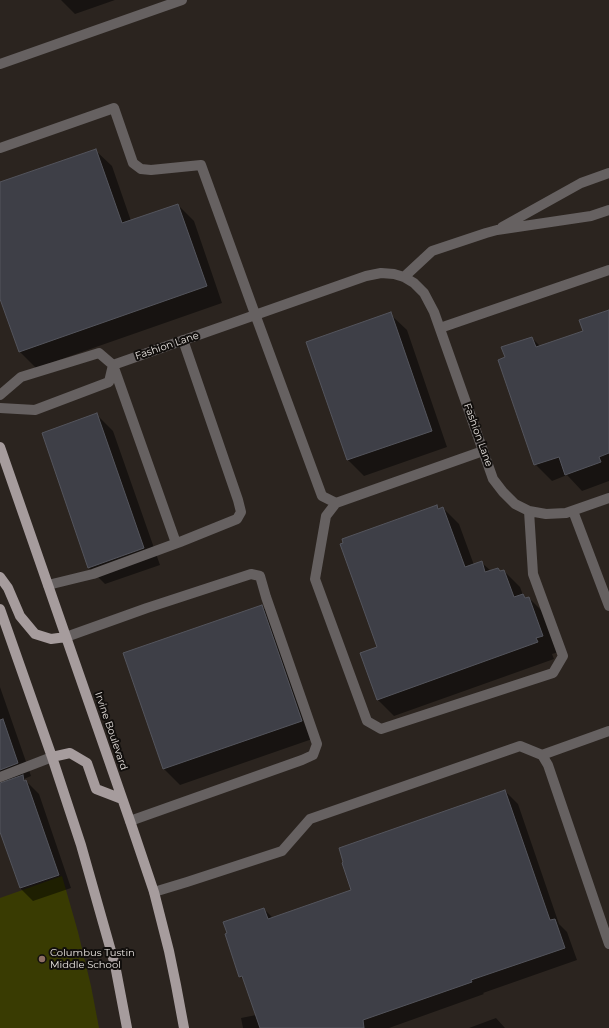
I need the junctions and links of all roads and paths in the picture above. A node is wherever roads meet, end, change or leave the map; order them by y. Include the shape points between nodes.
1 (182, 0) edge
2 (0, 64) edge
3 (0, 148) edge
4 (608, 175) edge
5 (609, 210) edge
6 (497, 230) junction
7 (609, 270) edge
8 (404, 276) junction
9 (255, 314) junction
10 (440, 328) junction
11 (183, 340) junction
12 (113, 365) junction
13 (0, 395) edge
14 (0, 408) edge
15 (0, 446) edge
16 (483, 450) junction
17 (609, 498) edge
18 (336, 503) junction
19 (573, 510) junction
20 (529, 511) junction
21 (176, 543) junction
22 (0, 577) edge
23 (48, 585) junction
24 (609, 606) edge
25 (0, 609) edge
26 (66, 637) junction
27 (609, 731) edge
28 (542, 755) junction
29 (52, 757) junction
30 (0, 777) edge
31 (122, 799) junction
32 (130, 821) junction
33 (154, 892) junction
34 (609, 944) edge
35 (127, 1028) edge
36 (184, 1028) edge

1 - 2 street
3 - 9 street via 114,108 133,163 141,169 201,165
4 - 6 street via 581,183
5 - 6 street via 591,216
6 - 8 street via 432,251
7 - 10 street
8 - 9 street, Fashion Lane via 381,273 366,276
8 - 10 street, Fashion Lane via 424,294
9 - 11 street, Fashion Lane
9 - 18 street via 322,496
10 - 16 street, Fashion Lane
11 - 12 street, Fashion Lane
11 - 21 street via 241,512 237,519
12 - 13 street via 99,353 22,377
12 - 14 street via 109,382 35,410
12 - 21 street
15 - 23 main road, Irvine Boulevard
16 - 18 street
16 - 20 street, Fashion Lane via 494,479 503,492 515,504
17 - 19 street, Fashion Lane
18 - 20 street via 326,516 316,579 367,721 381,729 553,673 563,656 533,574
19 - 20 street, Fashion Lane via 546,514
19 - 24 street
21 - 23 street via 93,574
22 - 26 main road via 8,588 20,616 35,634 51,639
23 - 26 main road, Irvine Boulevard
25 - 29 main road
26 - 31 main road, Irvine Boulevard
26 - 32 street via 251,574 260,576 317,744 313,755
27 - 28 street
28 - 33 street via 520,746 310,819 282,851
28 - 34 street via 548,765
29 - 30 street
29 - 31 main road via 70,753 87,763 96,789
29 - 35 main road via 81,845 115,965
31 - 32 main road, Irvine Boulevard
32 - 33 main road, Irvine Boulevard
33 - 36 main road, Irvine Boulevard

